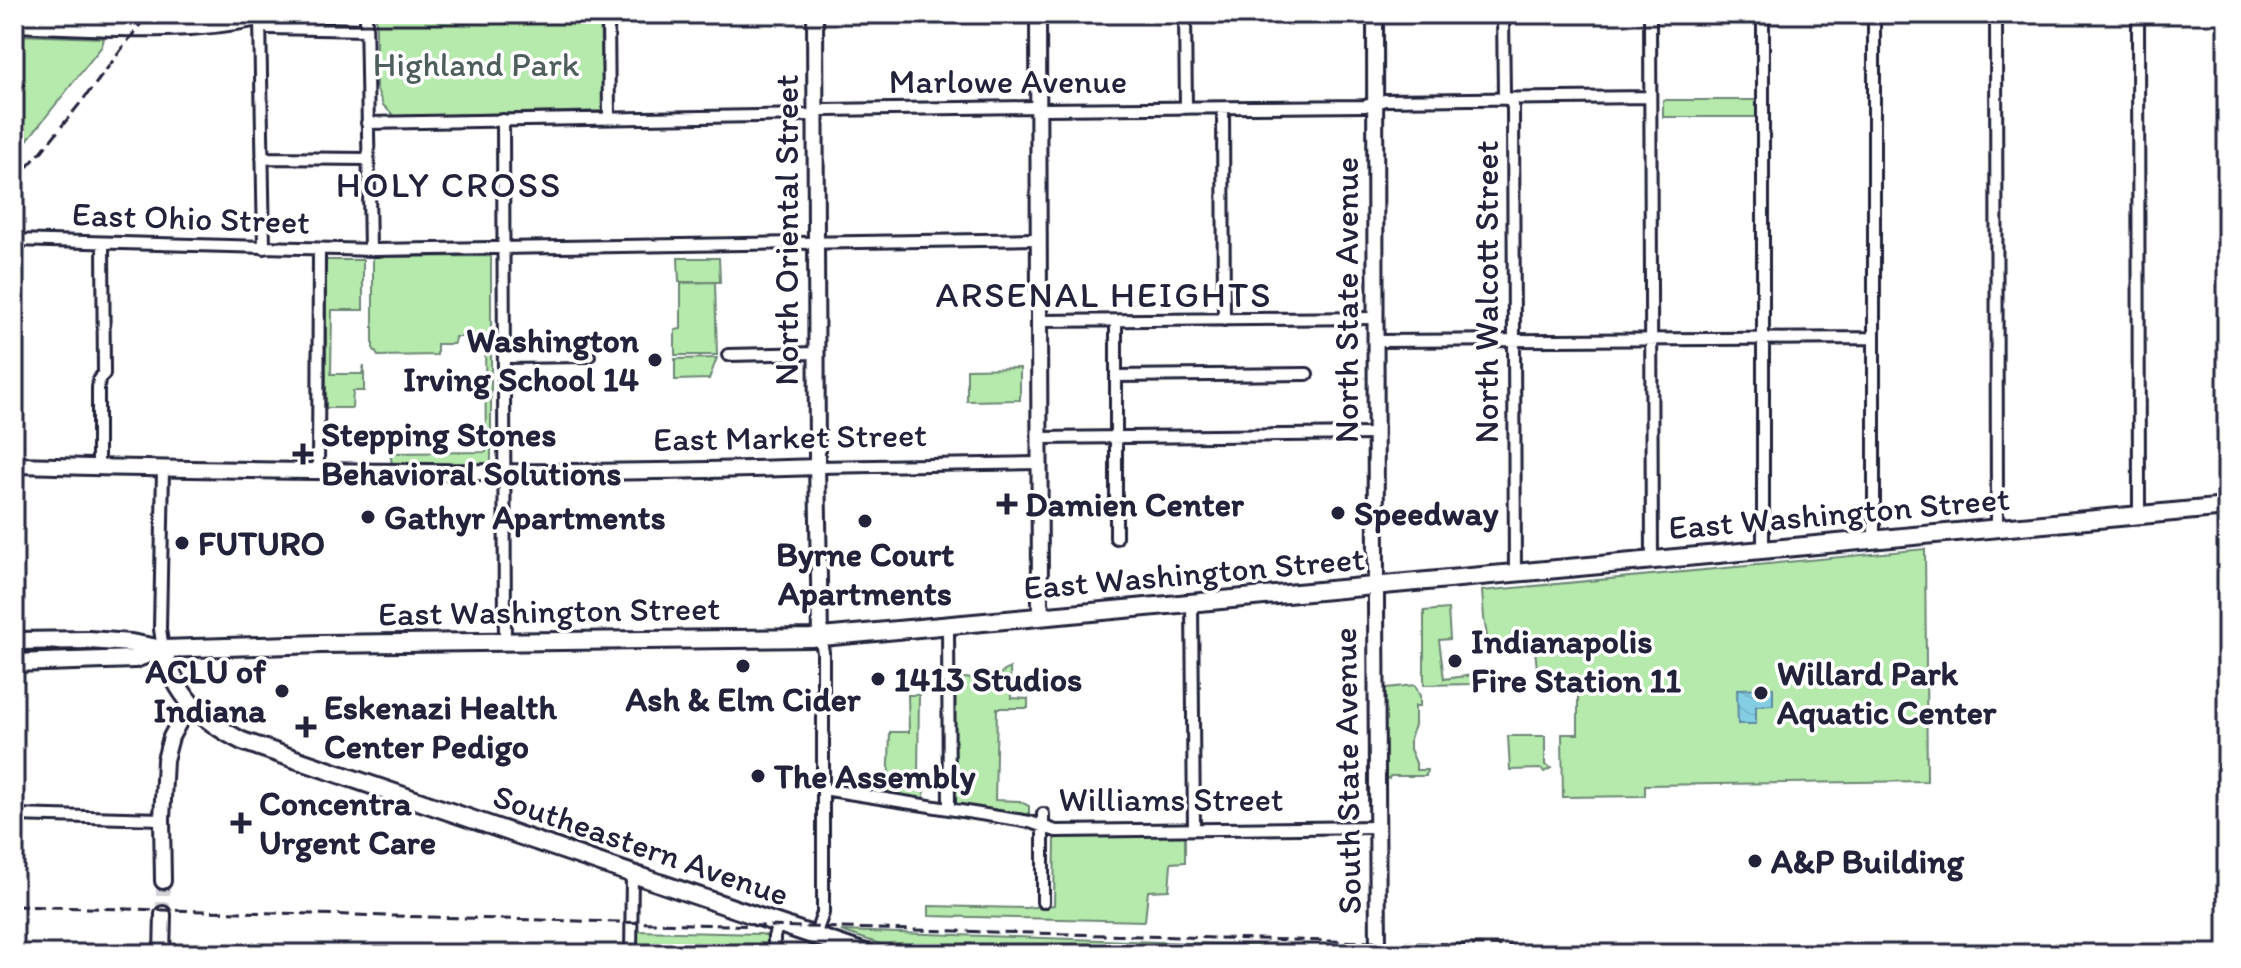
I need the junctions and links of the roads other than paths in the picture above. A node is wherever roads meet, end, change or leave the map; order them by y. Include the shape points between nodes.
1 (275, 14) edge
2 (366, 14) edge
3 (608, 14) edge
4 (815, 14) edge
5 (1038, 14) edge
6 (1185, 14) edge
7 (1375, 14) edge
8 (1503, 14) edge
9 (1650, 14) edge
10 (1763, 14) edge
11 (1874, 14) edge
12 (1996, 14) edge
13 (2138, 14) edge
14 (260, 18) junction
15 (14, 24) edge
16 (366, 30) junction
17 (1650, 97) junction
18 (1507, 98) junction
19 (1376, 103) junction
20 (1038, 108) junction
21 (1186, 108) junction
22 (1223, 108) junction
23 (816, 114) junction
24 (609, 118) junction
25 (503, 120) junction
26 (367, 123) junction
27 (262, 158) junction
28 (368, 159) junction
29 (1039, 239) junction
30 (14, 240) edge
31 (816, 243) junction
32 (103, 244) junction
33 (264, 248) junction
34 (504, 248) junction
35 (319, 249) junction
36 (370, 250) junction
37 (1376, 318) junction
38 (1224, 320) junction
39 (1039, 321) junction
40 (1116, 321) junction
41 (1764, 338) junction
42 (1874, 338) junction
43 (1650, 339) junction
44 (1514, 340) junction
45 (1376, 341) junction
46 (816, 353) junction
47 (728, 355) dead end
48 (589, 356) dead end
49 (505, 357) junction
50 (1307, 374) dead end
51 (1116, 376) junction
52 (1376, 434) junction
53 (1117, 437) junction
54 (1040, 438) junction
55 (1040, 463) junction
56 (14, 465) edge
57 (98, 467) junction
58 (818, 467) junction
59 (163, 469) junction
60 (505, 472) junction
61 (318, 473) junction
62 (2227, 507) edge
63 (2139, 515) junction
64 (1997, 528) junction
65 (1116, 538) dead end
66 (1874, 540) junction
67 (1763, 550) junction
68 (1652, 561) junction
69 (1515, 574) junction
70 (1376, 587) junction
71 (1192, 603) junction
72 (1043, 617) junction
73 (948, 626) junction
74 (820, 637) junction
75 (14, 641) edge
76 (505, 642) junction
77 (163, 649) junction
78 (14, 663) edge
79 (190, 702) junction
80 (823, 789) junction
81 (949, 809) junction
82 (1043, 814) dead end
83 (14, 815) edge
84 (162, 819) junction
85 (1043, 827) junction
86 (1378, 827) junction
87 (1194, 829) junction
88 (632, 875) junction
89 (163, 881) tunnel mouth
90 (1043, 902) dead end
91 (163, 914) tunnel mouth
92 (778, 924) junction
93 (815, 936) junction
94 (162, 954) edge
95 (631, 954) edge
96 (774, 954) edge
97 (868, 954) edge
98 (1378, 954) edge

1 - 14 street
2 - 16 street
3 - 24 street
4 - 23 street, North Oriental Street
5 - 20 street
6 - 21 street
7 - 19 street, North State Avenue
8 - 18 street, North Walcott Street
9 - 17 street
10 - 41 street
11 - 42 street
12 - 64 street
13 - 63 street
14 - 15 street via 188,27
14 - 16 street via 269,28
14 - 27 street
16 - 26 street
17 - 18 street, Marlowe Avenue
17 - 43 street
18 - 19 street, Marlowe Avenue
18 - 44 street, North Walcott Street via 1513,107
19 - 22 street, Marlowe Avenue
19 - 37 street, North State Avenue
20 - 21 street, Marlowe Avenue
20 - 23 street, Marlowe Avenue
20 - 29 street
21 - 22 street, Marlowe Avenue
22 - 38 street
23 - 24 street, Marlowe Avenue
23 - 31 street, North Oriental Street
24 - 25 street, Marlowe Avenue
25 - 26 street, Marlowe Avenue
25 - 34 street
26 - 28 street
27 - 28 street
27 - 33 street
28 - 36 street
29 - 31 street, East Ohio Street
29 - 39 street
30 - 32 street, East Ohio Street
31 - 34 street, East Ohio Street
31 - 46 street, North Oriental Street
32 - 33 street, East Ohio Street
32 - 57 street
33 - 35 street, East Ohio Street
34 - 36 street, East Ohio Street
34 - 49 street
35 - 36 street, East Ohio Street
35 - 61 street
37 - 38 street
37 - 45 street, North State Avenue
38 - 40 street
39 - 40 street
39 - 54 street
40 - 51 street
41 - 42 street
41 - 43 street
41 - 67 street
42 - 66 street
43 - 44 street
43 - 68 street
44 - 45 street
44 - 69 street, North Walcott Street
45 - 52 street, North State Avenue
46 - 47 street
46 - 58 street, North Oriental Street
48 - 49 street
49 - 60 street
50 - 51 street
51 - 53 street
52 - 53 street
52 - 70 street, North State Avenue
53 - 54 street
53 - 65 street
54 - 55 street
55 - 58 street, East Market Street
55 - 72 street
56 - 57 street, East Market Street
57 - 59 street, East Market Street
58 - 60 street, East Market Street
58 - 74 street, North Oriental Street
59 - 61 street, East Market Street
59 - 77 street
60 - 61 street, East Market Street
60 - 76 street
62 - 63 main road, East Washington Street
63 - 64 main road, East Washington Street
64 - 66 main road, East Washington Street
66 - 67 main road, East Washington Street
67 - 68 main road, East Washington Street
68 - 69 main road, East Washington Street
69 - 70 main road, East Washington Street
70 - 71 main road, East Washington Street
70 - 86 street, South State Avenue
71 - 72 main road, East Washington Street
71 - 87 street
72 - 73 main road, East Washington Street
73 - 74 main road, East Washington Street
73 - 81 street
74 - 76 main road, East Washington Street
74 - 80 street
75 - 77 main road, East Washington Street via 89,640
76 - 77 main road, East Washington Street
77 - 78 main road, East Washington Street via 135,659
77 - 79 main road, Southeastern Avenue via 170,672
79 - 84 street via 167,752
79 - 88 main road, Southeastern Avenue via 212,723 248,743
80 - 81 street, Williams Street
80 - 93 street via 823,913
81 - 85 street, Williams Street
82 - 85 street
83 - 84 street
84 - 89 street
85 - 87 street, Williams Street
85 - 90 street
86 - 87 street, Williams Street
86 - 98 street, South State Avenue
88 - 92 main road, Southeastern Avenue
88 - 95 street
91 - 94 street
92 - 93 main road, Southeastern Avenue
92 - 96 street
93 - 97 main road, Southeastern Avenue

